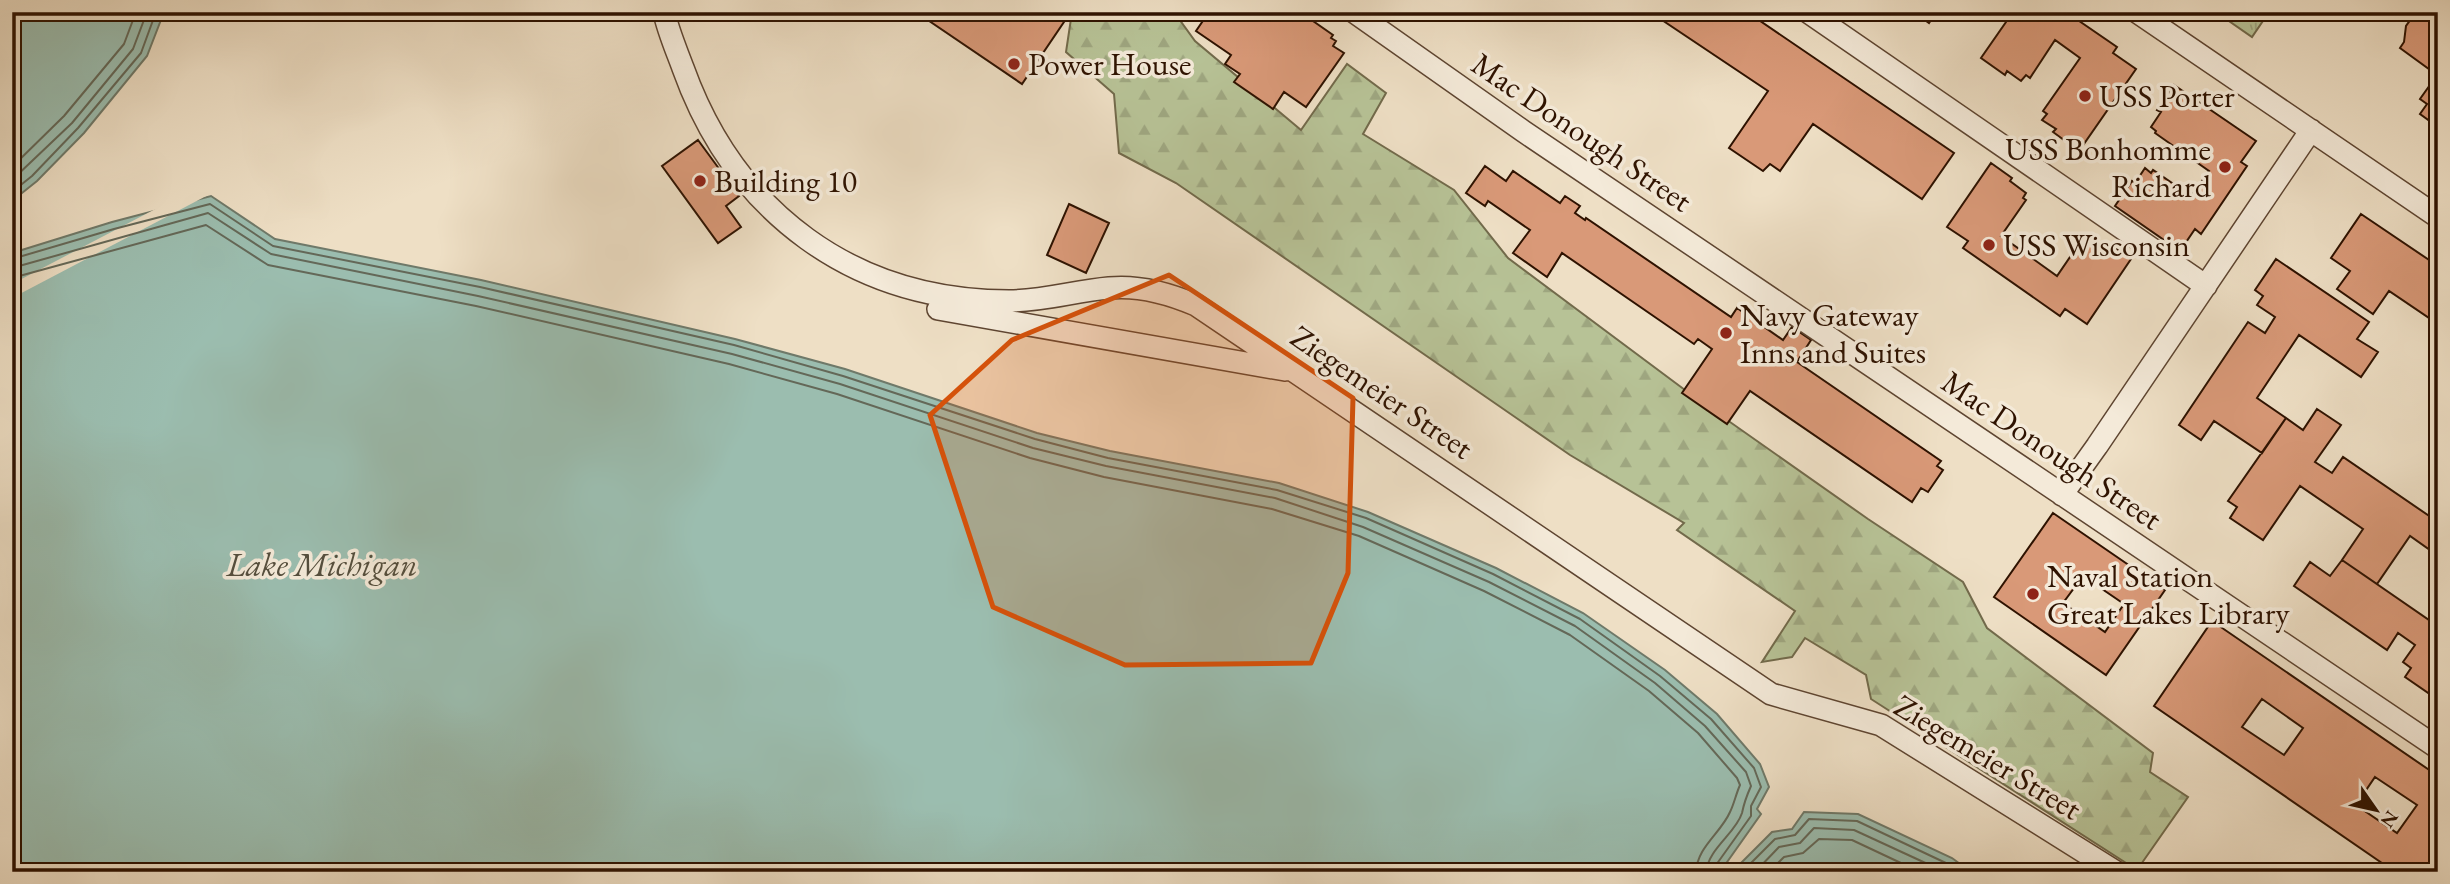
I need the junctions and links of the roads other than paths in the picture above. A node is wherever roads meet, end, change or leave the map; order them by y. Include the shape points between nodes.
1 (664, 12) edge
2 (1354, 12) edge
3 (1808, 12) edge
4 (2137, 12) edge
5 (2311, 130) junction
6 (2438, 217) edge
7 (864, 272) junction
8 (2206, 286) junction
9 (1294, 371) junction
10 (2062, 495) junction
11 (2438, 748) edge
12 (2116, 872) edge

1 - 7 street, Ziegemeier Street via 695,103 744,180 781,220
2 - 10 street, Mac Donough Street
3 - 8 street
4 - 5 street
5 - 6 street
5 - 8 street
7 - 9 street via 919,305
7 - 9 street, Ziegemeier Street via 941,296 985,301 1142,288 1196,305
8 - 10 street
9 - 12 street, Ziegemeier Street via 1771,694 1881,725
10 - 11 street, Mac Donough Street

